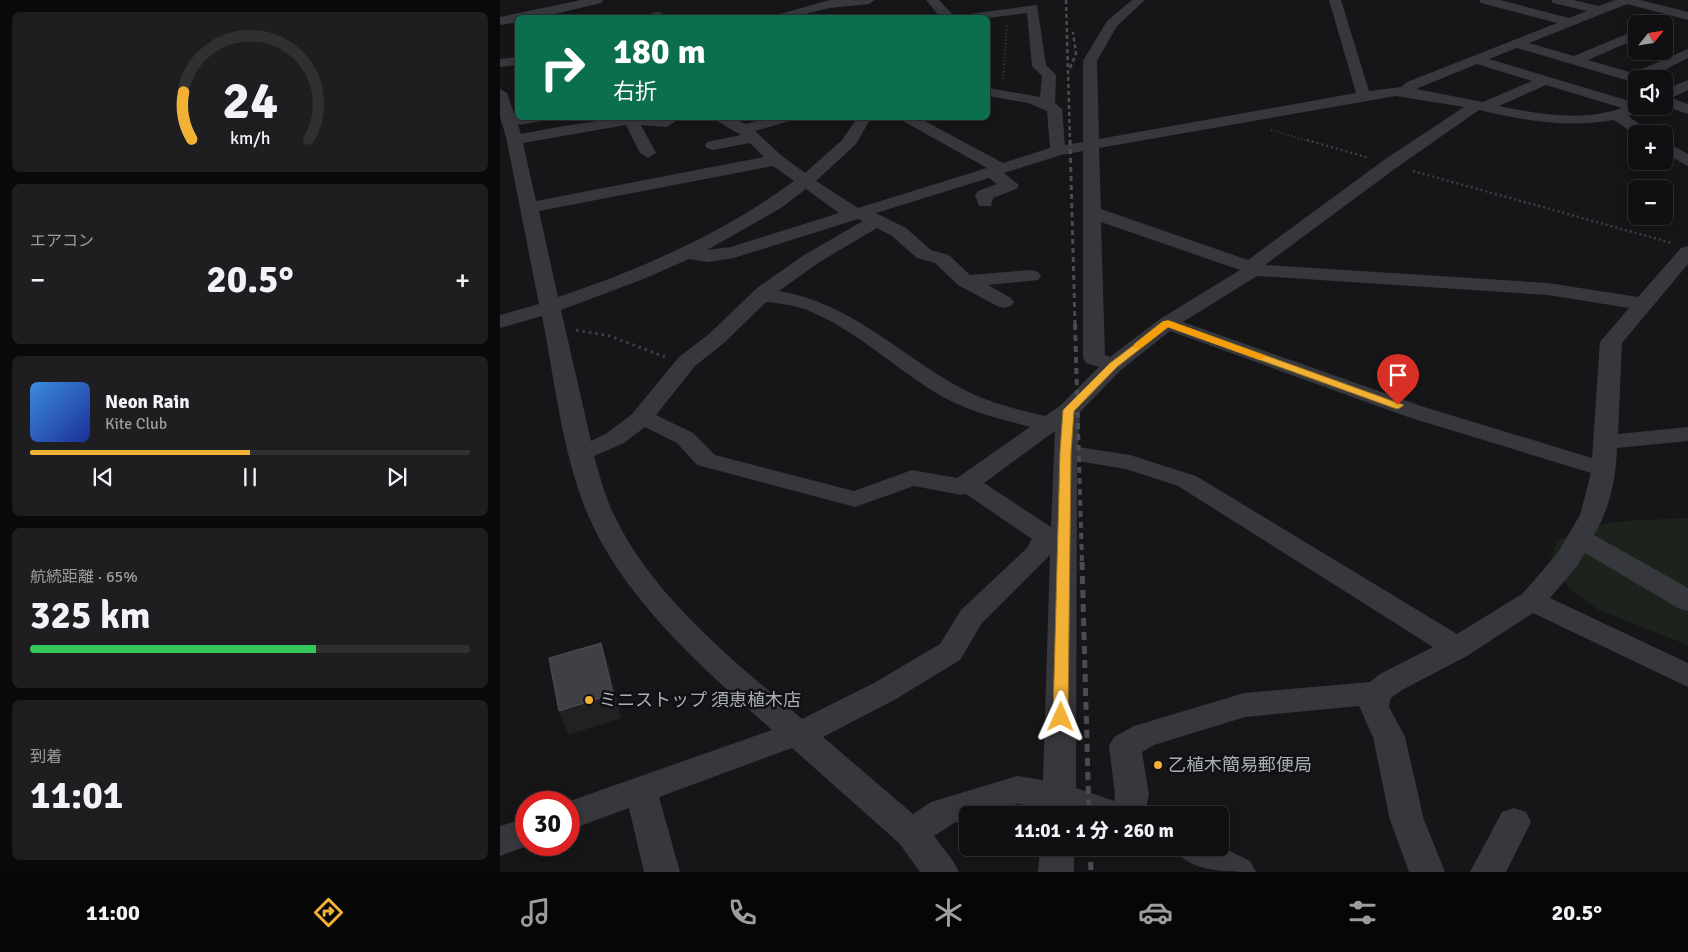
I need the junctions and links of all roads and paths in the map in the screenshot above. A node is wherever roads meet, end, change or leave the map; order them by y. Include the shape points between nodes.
1 (597, 0) edge
2 (869, 0) edge
3 (932, 0) edge
4 (1139, 0) edge
5 (1335, 0) edge
6 (1484, 0) edge
7 (1557, 0) edge
8 (1625, 0) edge
9 (829, 2) edge
10 (575, 5) junction
11 (1599, 10) junction
12 (588, 13) dead end
13 (532, 15) edge
14 (767, 15) edge
15 (839, 15) edge
16 (946, 15) edge
17 (981, 15) edge
18 (1685, 15) edge
19 (515, 19) edge
20 (1007, 20) dead end
21 (1673, 20) edge
22 (500, 21) edge
23 (1570, 22) junction
24 (1628, 38) edge
25 (1517, 44) junction
26 (1688, 53) edge
27 (1477, 60) junction
28 (515, 61) edge
29 (1575, 61) junction
30 (500, 63) edge
31 (1653, 70) edge
32 (1628, 76) edge
33 (1546, 80) junction
34 (1405, 92) junction
35 (500, 93) edge
36 (995, 93) edge
37 (1364, 96) junction
38 (1628, 104) edge
39 (1673, 104) edge
40 (1047, 105) junction
41 (1480, 106) junction
42 (1688, 109) edge
43 (1628, 112) edge
44 (1618, 116) junction
45 (1230, 118) junction
46 (533, 120) edge
47 (631, 120) junction
48 (725, 120) edge
49 (780, 120) edge
50 (863, 120) edge
51 (911, 120) edge
52 (667, 122) dead end
53 (1631, 125) edge
54 (512, 131) junction
55 (749, 134) junction
56 (713, 145) dead end
57 (1093, 146) junction
58 (1058, 151) junction
59 (1673, 152) edge
60 (648, 153) dead end
61 (776, 160) junction
62 (1688, 161) edge
63 (1390, 164) junction
64 (996, 171) junction
65 (806, 182) junction
66 (985, 202) dead end
67 (529, 208) junction
68 (1091, 212) junction
69 (854, 213) junction
70 (876, 220) junction
71 (1683, 248) edge
72 (685, 252) junction
73 (1252, 269) junction
74 (1031, 276) dead end
75 (965, 281) junction
76 (763, 294) junction
77 (1004, 302) dead end
78 (1641, 304) junction
79 (551, 307) junction
80 (500, 322) edge
81 (1167, 323) junction
82 (556, 334) junction
83 (684, 365) junction
84 (1113, 365) junction
85 (1068, 410) junction
86 (642, 417) junction
87 (1048, 424) junction
88 (1688, 434) edge
89 (1607, 442) junction
90 (581, 452) junction
91 (1065, 452) junction
92 (1604, 469) junction
93 (967, 483) junction
94 (1579, 538) junction
95 (1055, 540) junction
96 (1532, 600) junction
97 (1688, 601) edge
98 (1457, 648) junction
99 (1688, 676) edge
100 (1377, 693) junction
101 (798, 734) junction
102 (641, 790) junction
103 (963, 806) edge
104 (1059, 806) edge
105 (1129, 806) edge
106 (959, 807) edge
107 (580, 812) edge
108 (1514, 822) dead end
109 (911, 833) junction
110 (515, 836) edge
111 (500, 841) edge
112 (1057, 856) edge
113 (1207, 856) edge
114 (662, 872) edge
115 (941, 872) edge
116 (1056, 872) edge
117 (1238, 872) edge
118 (1427, 872) edge
119 (1488, 872) edge

1 - 10 street
2 - 9 street
3 - 16 street
4 - 57 street via 1112,24 1090,61
5 - 37 street via 1354,72
6 - 23 street
7 - 11 street
8 - 11 street
8 - 18 street
9 - 14 street
9 - 15 street
10 - 12 street
10 - 13 street
11 - 23 street
17 - 40 street via 1033,8 1039,66 1049,75
18 - 21 street
19 - 22 street
20 - 36 path
23 - 25 street
24 - 29 street
25 - 27 street
25 - 29 street
26 - 31 street
27 - 33 street
27 - 34 street via 1412,85
28 - 30 street
29 - 32 street
33 - 38 street
33 - 41 street
34 - 37 street
34 - 41 street
35 - 54 street
36 - 40 street
37 - 45 street
39 - 42 street
40 - 58 street via 1054,109
41 - 44 street via 1544,119
41 - 63 street
43 - 44 street
44 - 53 street
45 - 57 street
45 - 63 path
46 - 54 street
47 - 52 street
47 - 54 street
47 - 60 street
48 - 55 street
49 - 55 street
50 - 65 street via 850,142
51 - 64 street
54 - 67 street
55 - 56 street
55 - 61 street
57 - 58 street
57 - 68 street via 1090,150
58 - 64 street
59 - 62 street
61 - 65 street
61 - 67 street
63 - 71 path
63 - 73 street
64 - 66 street via 1010,185 984,195
64 - 69 street
65 - 69 street
65 - 72 street via 765,211
67 - 79 street
68 - 73 street
68 - 84 street via 1094,358
69 - 70 street
69 - 72 street via 734,252 708,256
70 - 75 street via 899,232 924,254 942,259
70 - 76 street via 813,257
71 - 78 street
72 - 79 street via 665,263
73 - 78 street via 1548,289
73 - 81 street
74 - 75 street
75 - 77 street
76 - 83 street
76 - 87 street via 819,308 951,392 986,409
78 - 89 street via 1611,342
79 - 80 street
79 - 82 street
81 - 84 street
81 - 92 street via 1416,412
82 - 83 path via 578,330 603,334
82 - 90 street
83 - 86 street via 659,400
84 - 85 street
85 - 87 street
85 - 91 street
86 - 90 street via 628,430 596,448
86 - 93 street via 685,438 706,460 855,499 912,478 961,487
87 - 93 street
88 - 89 street
89 - 92 street
90 - 101 street via 602,517 633,570 703,651
91 - 95 street
91 - 98 street via 1130,462 1187,481
92 - 94 street via 1593,516
93 - 95 street via 1039,530 1046,538
94 - 96 street via 1566,560
94 - 97 street
95 - 101 street via 971,617 950,652 885,691
95 - 104 street
96 - 98 street
96 - 99 street
98 - 100 street via 1391,682
100 - 105 street via 1244,705 1145,735 1125,746 1132,796
100 - 118 street via 1374,707 1389,738 1407,820
101 - 102 street
101 - 109 street
102 - 107 street
102 - 114 street
103 - 104 street via 1017,790
106 - 109 street via 943,812
108 - 119 street
109 - 115 street
110 - 111 street
112 - 116 street
113 - 117 street

